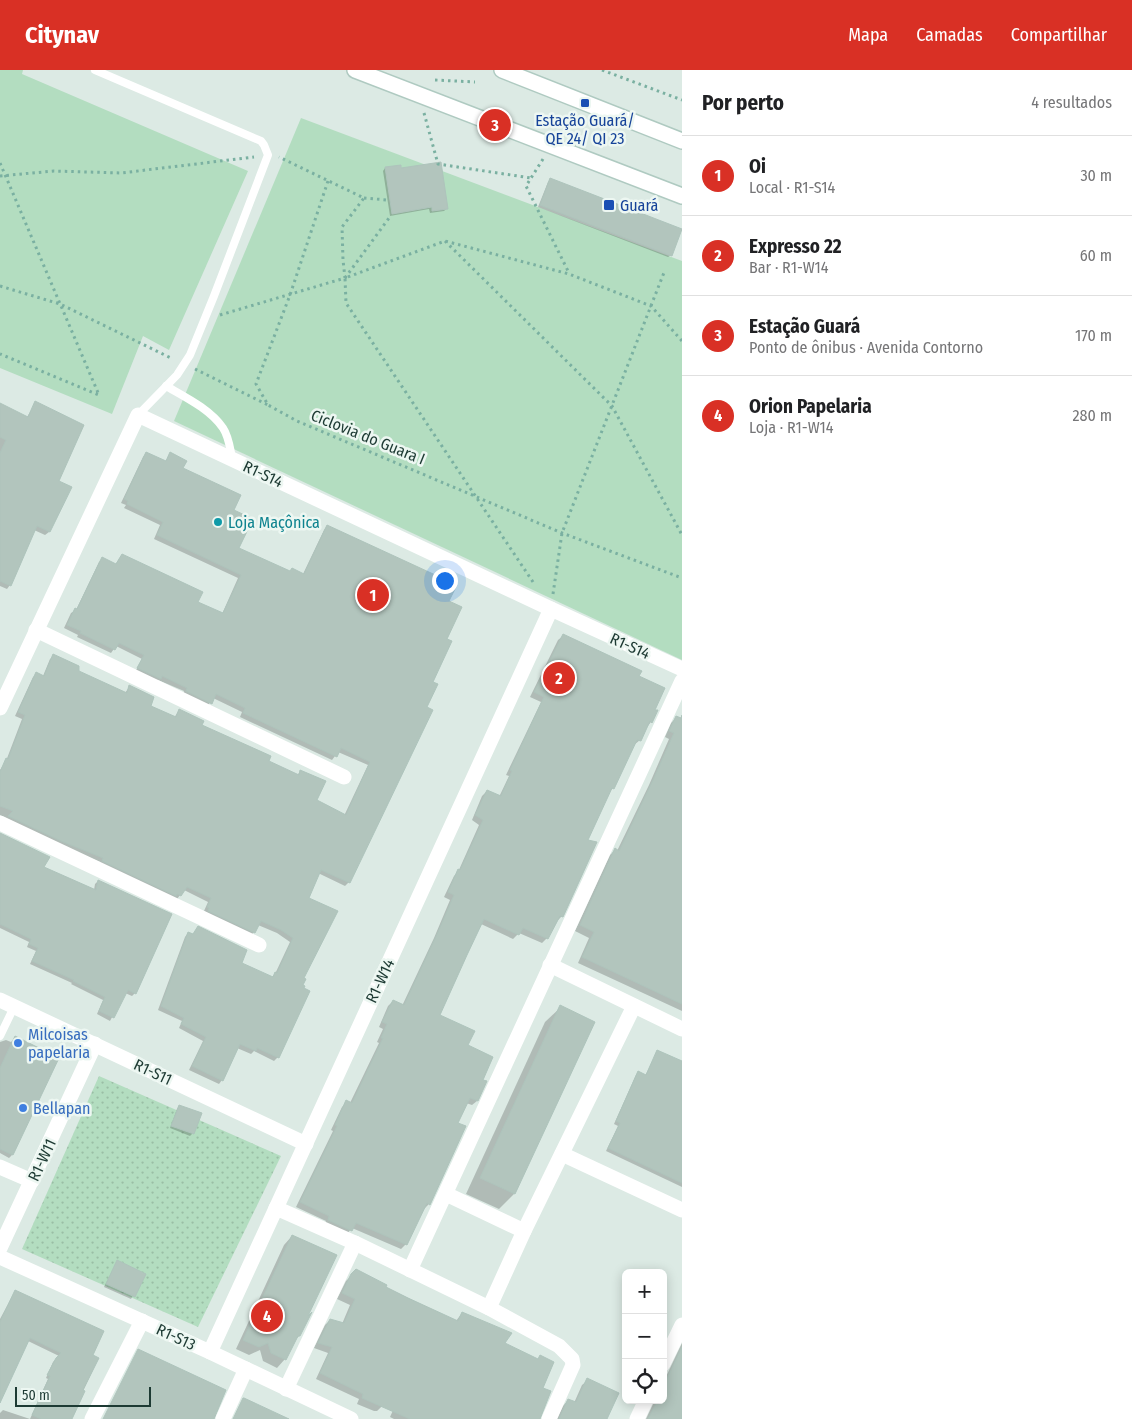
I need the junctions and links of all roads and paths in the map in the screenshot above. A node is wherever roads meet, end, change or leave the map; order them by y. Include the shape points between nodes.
1 (95, 70) edge
2 (355, 70) edge
3 (502, 70) edge
4 (602, 70) edge
5 (435, 80) dead end
6 (474, 82) dead end
7 (682, 100) edge
8 (423, 112) dead end
9 (682, 141) edge
10 (551, 146) junction
11 (267, 150) junction
12 (0, 163) edge
13 (0, 176) edge
14 (5, 176) junction
15 (531, 178) junction
16 (328, 181) junction
17 (682, 196) edge
18 (364, 198) junction
19 (387, 200) dead end
20 (389, 218) dead end
21 (445, 241) junction
22 (665, 270) dead end
23 (569, 274) junction
24 (345, 278) junction
25 (0, 286) edge
26 (290, 295) junction
27 (60, 304) junction
28 (650, 306) junction
29 (205, 319) junction
30 (682, 341) edge
31 (0, 354) edge
32 (185, 365) junction
33 (166, 386) junction
34 (268, 405) junction
35 (612, 406) junction
36 (138, 415) junction
37 (232, 459) junction
38 (476, 495) junction
39 (562, 533) junction
40 (682, 536) edge
41 (682, 578) edge
42 (535, 585) dead end
43 (551, 609) junction
44 (36, 630) junction
45 (682, 669) edge
46 (682, 681) edge
47 (0, 708) edge
48 (344, 777) dead end
49 (0, 823) edge
50 (260, 945) dead end
51 (550, 965) junction
52 (7, 1004) edge
53 (634, 1006) junction
54 (682, 1029) edge
55 (0, 1036) edge
56 (95, 1044) junction
57 (306, 1144) junction
58 (562, 1154) junction
59 (0, 1167) edge
60 (32, 1181) junction
61 (446, 1194) junction
62 (276, 1208) junction
63 (682, 1210) edge
64 (524, 1230) junction
65 (354, 1243) junction
66 (0, 1248) edge
67 (0, 1257) edge
68 (410, 1270) junction
69 (489, 1308) junction
70 (142, 1321) junction
71 (682, 1325) edge
72 (210, 1352) junction
73 (665, 1359) edge
74 (246, 1369) junction
75 (286, 1388) junction
76 (644, 1404) edge
77 (92, 1419) edge
78 (223, 1419) edge
79 (351, 1419) edge
80 (549, 1419) edge
81 (637, 1419) edge

1 - 11 lane via 261,141
2 - 10 street
3 - 9 street
4 - 7 path
5 - 6 path
8 - 15 path via 438,164
10 - 15 path
10 - 17 street
11 - 14 path via 254,156 121,173 54,171
11 - 16 path
11 - 29 lane via 267,159
12 - 14 path
13 - 14 path
14 - 27 path
15 - 23 path via 526,186
16 - 18 path
16 - 26 path
18 - 19 path
18 - 24 path via 342,227
20 - 24 path
21 - 23 path
21 - 24 path
21 - 35 path
22 - 28 path
23 - 28 path
24 - 26 path
24 - 38 path via 346,303
25 - 27 path, Ciclovia do Guara I
26 - 29 path
26 - 34 path via 256,384
27 - 31 path via 99,396
27 - 32 path, Ciclovia do Guara I
28 - 30 path
28 - 35 path
29 - 32 lane
32 - 33 lane
32 - 34 path, Ciclovia do Guara I
33 - 36 lane
33 - 37 lane via 201,407 218,422 229,441
34 - 38 path, Ciclovia do Guara I via 297,422
35 - 39 path
35 - 40 path
36 - 37 street, R1-S14
36 - 44 street
37 - 43 street, R1-S14
38 - 39 path, Ciclovia do Guara I
38 - 42 path
39 - 41 path, Ciclovia do Guara I
39 - 43 path
43 - 45 street, R1-S14
43 - 57 street, R1-W14
44 - 47 street
44 - 48 street
46 - 51 street
49 - 50 street
51 - 53 street
51 - 61 street
52 - 55 lane
52 - 56 street, R1-S11
53 - 54 street
53 - 58 street
56 - 57 street, R1-S11
56 - 60 street, R1-W11
57 - 62 street, R1-W14
58 - 63 street
58 - 64 street
59 - 60 street
60 - 66 street, R1-W11
61 - 64 street
61 - 68 street
62 - 65 street
62 - 72 street, R1-W14
64 - 69 street
65 - 68 street
65 - 75 street
67 - 70 street, R1-S13
68 - 69 street
69 - 80 street via 559,1346 572,1359 573,1365
70 - 72 street, R1-S13
70 - 77 street
71 - 73 street
72 - 74 street, R1-S13
74 - 75 street, R1-S13
74 - 78 street
75 - 79 street, R1-S13
76 - 81 street

